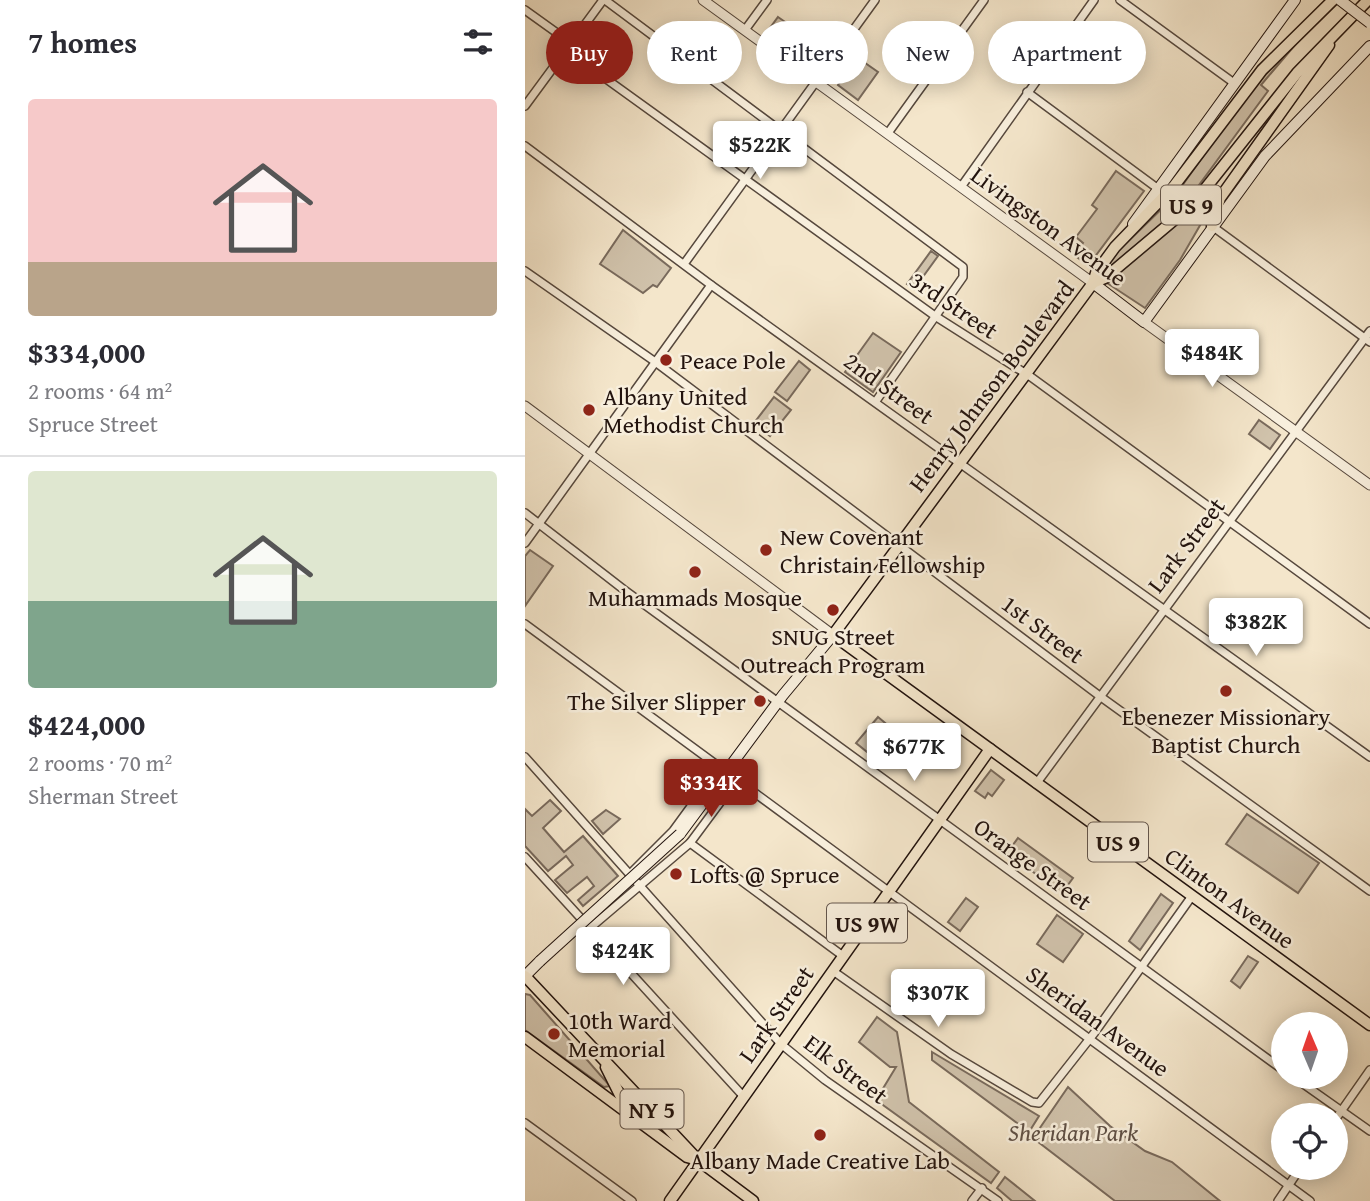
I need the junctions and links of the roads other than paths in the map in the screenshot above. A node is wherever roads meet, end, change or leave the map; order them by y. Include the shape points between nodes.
1 (604, 0) edge
2 (703, 0) edge
3 (767, 0) edge
4 (875, 0) edge
5 (984, 0) edge
6 (1094, 0) edge
7 (1120, 0) edge
8 (1285, 0) edge
9 (1295, 0) edge
10 (1333, 0) edge
11 (1340, 0) edge
12 (1368, 0) edge
13 (525, 9) edge
14 (1281, 18) junction
15 (588, 21) edge
16 (860, 21) edge
17 (1343, 23) junction
18 (1370, 23) edge
19 (546, 26) edge
20 (745, 30) junction
21 (756, 38) edge
22 (1370, 46) edge
23 (546, 78) edge
24 (1234, 83) junction
25 (613, 84) edge
26 (814, 84) edge
27 (818, 84) edge
28 (1027, 92) junction
29 (525, 106) edge
30 (780, 129) junction
31 (888, 133) junction
32 (525, 146) edge
33 (744, 180) junction
34 (961, 187) junction
35 (1157, 188) junction
36 (1212, 226) junction
37 (1124, 237) junction
38 (684, 264) junction
39 (525, 271) edge
40 (1093, 283) junction
41 (711, 285) junction
42 (935, 316) junction
43 (1144, 321) junction
44 (1368, 337) edge
45 (654, 361) junction
46 (1024, 373) junction
47 (876, 401) junction
48 (525, 406) edge
49 (1297, 432) junction
50 (590, 452) junction
51 (959, 463) junction
52 (1370, 485) edge
53 (525, 513) edge
54 (1229, 522) junction
55 (539, 523) junction
56 (525, 543) edge
57 (899, 545) junction
58 (1165, 609) junction
59 (525, 624) edge
60 (1370, 624) edge
61 (833, 635) junction
62 (1101, 697) junction
63 (779, 701) junction
64 (990, 749) junction
65 (525, 757) edge
66 (1370, 757) edge
67 (727, 774) junction
68 (736, 781) junction
69 (1037, 784) junction
70 (940, 820) junction
71 (690, 843) junction
72 (525, 857) edge
73 (629, 874) junction
74 (639, 885) junction
75 (1370, 891) edge
76 (888, 892) junction
77 (1192, 896) junction
78 (580, 918) junction
79 (590, 929) junction
80 (843, 956) junction
81 (1141, 967) junction
82 (833, 971) junction
83 (525, 976) edge
84 (1370, 1025) edge
85 (525, 1037) edge
86 (1090, 1038) junction
87 (781, 1044) junction
88 (603, 1061) junction
89 (1271, 1061) edge
90 (1370, 1070) edge
91 (1311, 1089) edge
92 (744, 1097) junction
93 (1331, 1103) edge
94 (1347, 1103) edge
95 (628, 1112) junction
96 (1348, 1115) edge
97 (525, 1123) edge
98 (1370, 1131) edge
99 (698, 1160) junction
100 (1292, 1180) edge
101 (1288, 1186) junction
102 (982, 1188) junction
103 (632, 1201) edge
104 (670, 1201) edge
105 (753, 1201) edge
106 (972, 1201) edge
107 (997, 1201) edge
108 (1278, 1201) edge
109 (1310, 1201) edge

1 - 15 street
1 - 30 street
2 - 20 street, Livingston Avenue
3 - 20 street
4 - 16 street
5 - 31 street
6 - 28 street
7 - 24 street
8 - 14 main road
9 - 14 main road, Henry Johnson Boulevard
10 - 37 main road, US 9 / US 9 via 1262,70 1174,186
11 - 18 main road, bridge
12 - 17 main road, US 9
13 - 19 street, 3rd Street
14 - 24 main road, Henry Johnson Boulevard
17 - 36 main road via 1220,198
17 - 40 main road, US 9 via 1283,88 1193,204 1105,278
20 - 21 street, Livingston Avenue
22 - 36 main road via 1272,148
23 - 29 street
24 - 35 main road, Henry Johnson Boulevard
25 - 33 street, 3rd Street
26 - 30 street
27 - 31 street, Livingston Avenue
28 - 34 street
28 - 35 street
30 - 33 street
30 - 42 street via 963,267
31 - 34 street, Livingston Avenue
32 - 38 street, 2nd Street
33 - 38 street
33 - 42 street, 3rd Street
34 - 40 street, Livingston Avenue
35 - 37 main road, Henry Johnson Boulevard
36 - 43 main road
36 - 44 street
37 - 40 main road, Henry Johnson Boulevard / US 9
38 - 41 street, 2nd Street
39 - 45 street, 1st Street
40 - 43 main road, Livingston Avenue
40 - 46 main road, Henry Johnson Boulevard / US 9
41 - 45 street
41 - 47 street, 2nd Street
42 - 46 street, 3rd Street
42 - 47 street
43 - 49 street, Livingston Avenue
44 - 49 street, Lark Street
45 - 50 street
45 - 57 street, 1st Street
46 - 51 main road, Henry Johnson Boulevard / US 9
46 - 54 street, 3rd Street
47 - 51 street, 2nd Street
48 - 50 street, Clinton Avenue
49 - 52 street, Livingston Avenue
49 - 54 street, Lark Street
50 - 55 street
50 - 61 street, Clinton Avenue
51 - 57 main road, Henry Johnson Boulevard / US 9
51 - 58 street, 2nd Street
53 - 55 street, Orange Street
54 - 58 street, Lark Street
54 - 60 street, 3rd Street
55 - 56 street
55 - 63 street, Orange Street
57 - 61 main road, Henry Johnson Boulevard / US 9
57 - 62 street, 1st Street
58 - 62 street, Lark Street
58 - 66 street, 2nd Street
59 - 67 street, Sheridan Avenue
61 - 63 main road, Henry Johnson Boulevard
61 - 64 main road, Clinton Avenue / US 9
62 - 69 street, Lark Street
62 - 75 street, 1st Street
63 - 67 main road, Henry Johnson Boulevard
63 - 70 street, Orange Street
64 - 69 main road, Clinton Avenue / US 9
64 - 70 main road, Lark Street / US 9W
65 - 73 street, Elk Street
67 - 68 street, Sheridan Avenue
67 - 73 street, Henry Johnson Boulevard via 711,779 673,831
67 - 83 main road, Henry Johnson Boulevard, bridge via 680,834
68 - 71 street
68 - 76 street, Sheridan Avenue
69 - 77 main road, Clinton Avenue / US 9
70 - 76 main road, Lark Street / US 9W
70 - 81 street, Orange Street
71 - 74 street
71 - 80 street
72 - 78 street
73 - 74 street, Elk Street
73 - 78 street, Henry Johnson Boulevard
74 - 79 street
74 - 87 street, Elk Street
76 - 80 main road, Lark Street / US 9W
76 - 86 street, Sheridan Avenue
77 - 81 street
77 - 84 main road, Clinton Avenue / US 9
78 - 79 street
79 - 92 street
80 - 82 main road, Lark Street / US 9W
81 - 86 street
81 - 89 street, Orange Street
82 - 86 street via 951,1054 1032,1102 1043,1101
82 - 87 main road, Lark Street / US 9W
83 - 88 main road, NY 5
85 - 95 main road
86 - 101 street, Sheridan Avenue
87 - 92 main road, Lark Street / US 9W
87 - 102 street, Elk Street via 825,1080
88 - 95 main road, NY 5
88 - 99 main road, NY 5
90 - 94 street
91 - 93 street
92 - 99 main road, Lark Street / US 9W
95 - 99 main road, NY 5 via 687,1157
96 - 98 street
97 - 103 street
99 - 104 main road, Lark Street / US 9W
99 - 105 main road, NY 5
100 - 101 street
101 - 108 street
101 - 109 street, Sheridan Avenue
102 - 106 street
102 - 107 street, Elk Street

